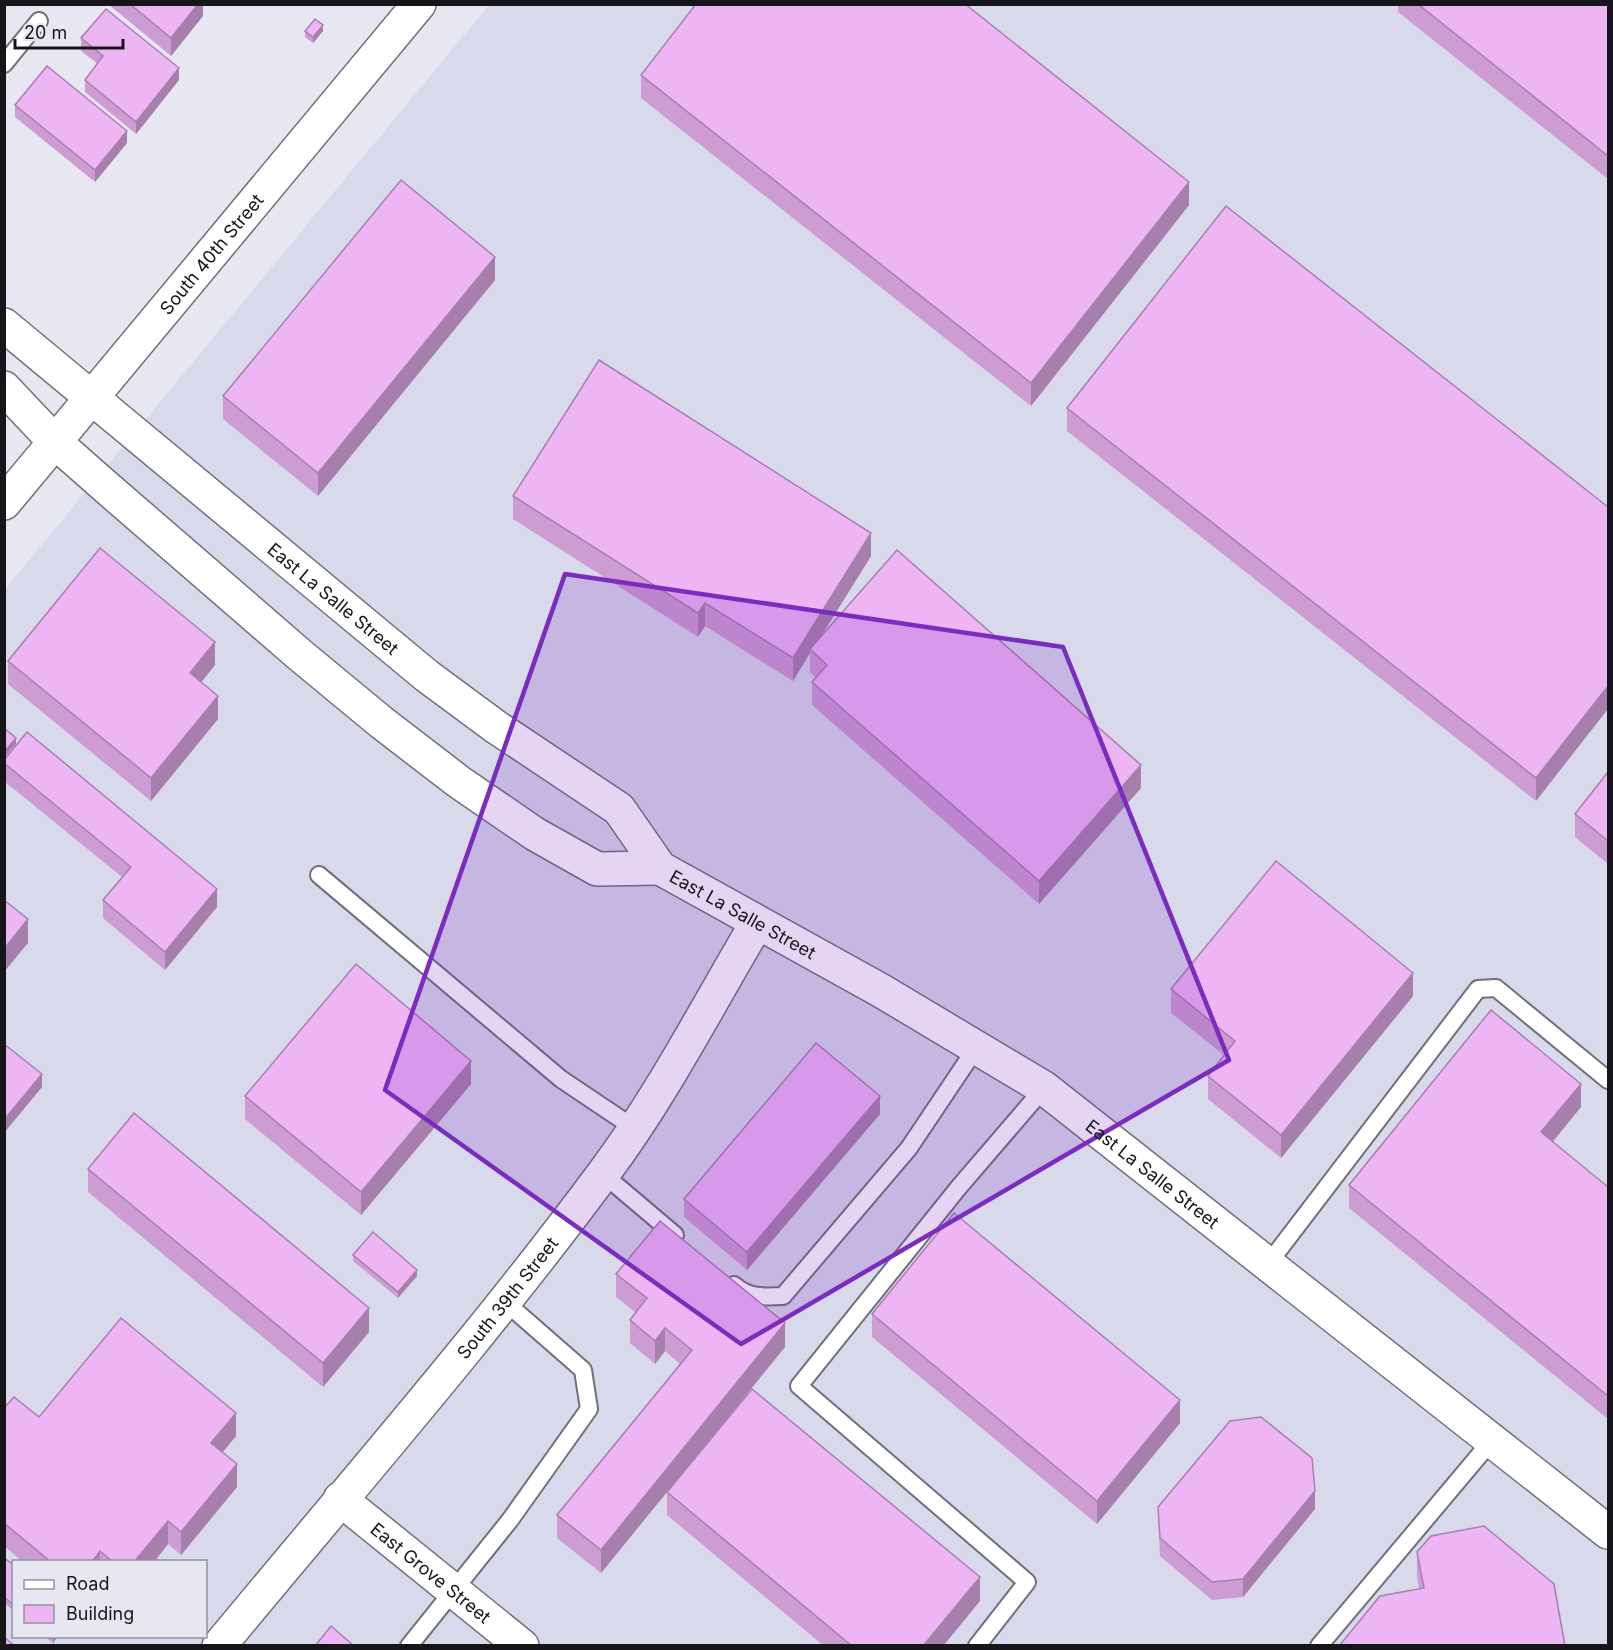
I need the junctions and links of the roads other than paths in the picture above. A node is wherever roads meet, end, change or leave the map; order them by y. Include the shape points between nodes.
1 (419, 4) edge
2 (39, 21) dead end
3 (4, 64) edge
4 (4, 325) edge
5 (4, 388) edge
6 (92, 398) junction
7 (55, 442) junction
8 (4, 503) edge
9 (660, 868) junction
10 (319, 875) dead end
11 (756, 923) junction
12 (976, 1048) junction
13 (1608, 1080) edge
14 (1044, 1088) junction
15 (634, 1128) junction
16 (603, 1174) junction
17 (691, 1249) edge
18 (1268, 1264) junction
19 (718, 1271) edge
20 (504, 1301) junction
21 (1493, 1439) junction
22 (340, 1499) junction
23 (1608, 1532) edge
24 (453, 1590) junction
25 (219, 1646) edge
26 (409, 1646) edge
27 (522, 1646) edge
28 (977, 1646) edge
29 (1318, 1646) edge

1 - 6 street, South 40th Street
2 - 3 lane
4 - 6 street, East La Salle Street
5 - 7 street, East La Salle Street
6 - 7 street, South 40th Street
6 - 9 street, East La Salle Street via 427,676 619,809
7 - 8 street, South 40th Street
7 - 9 street, East La Salle Street via 300,655 459,782 535,834 597,868
9 - 11 street, East La Salle Street
10 - 15 lane via 561,1079
11 - 12 street, East La Salle Street via 880,990
11 - 15 street, South 39th Street
12 - 14 street, East La Salle Street
12 - 19 lane via 909,1148 783,1296 760,1298 744,1294
13 - 18 lane via 1496,988 1478,989
14 - 18 street, East La Salle Street
14 - 28 lane via 959,1186 799,1386 1027,1582
15 - 16 street, South 39th Street
16 - 17 lane
16 - 20 street, South 39th Street
18 - 21 street, East La Salle Street
20 - 22 street, South 39th Street
20 - 24 lane via 583,1370 589,1409 510,1520
21 - 23 street, East La Salle Street
21 - 29 lane
22 - 24 street, East Grove Street
22 - 25 street, South 39th Street
24 - 26 lane
24 - 27 street, East Grove Street

